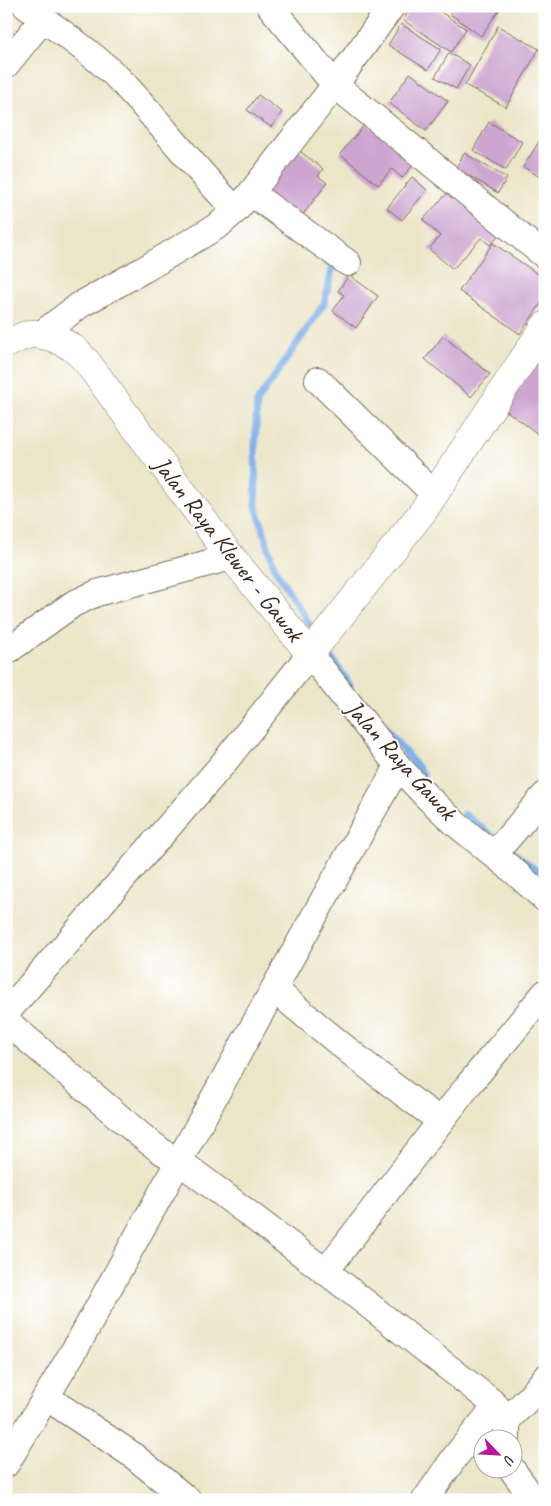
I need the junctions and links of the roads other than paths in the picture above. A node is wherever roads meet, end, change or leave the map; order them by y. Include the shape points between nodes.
1 (270, 6) edge
2 (392, 6) edge
3 (34, 13) edge
4 (6, 65) edge
5 (335, 85) junction
6 (243, 202) junction
7 (545, 256) edge
8 (348, 263) dead end
9 (545, 326) edge
10 (40, 335) junction
11 (6, 344) edge
12 (318, 380) dead end
13 (434, 494) junction
14 (231, 557) junction
15 (6, 652) edge
16 (310, 654) junction
17 (398, 766) junction
18 (545, 795) edge
19 (503, 844) junction
20 (545, 899) edge
21 (274, 989) junction
22 (545, 993) edge
23 (6, 1013) edge
24 (6, 1021) edge
25 (441, 1121) junction
26 (179, 1161) junction
27 (325, 1272) junction
28 (543, 1385) edge
29 (46, 1397) junction
30 (503, 1421) edge
31 (6, 1464) edge
32 (519, 1478) edge
33 (188, 1500) edge
34 (425, 1500) edge
35 (534, 1500) edge

1 - 5 street
2 - 5 street
3 - 4 street
3 - 6 street via 118,79 210,185
5 - 6 street
5 - 7 street
6 - 8 street
6 - 10 street via 219,225 80,305
9 - 13 main road, Jalan Raya Klewer - Gawok
10 - 11 main road, Jalan Raya Klewer - Gawok via 26,335
10 - 14 main road, Jalan Raya Klewer - Gawok via 73,348 87,362
12 - 13 street
13 - 16 main road, Jalan Raya Klewer - Gawok
14 - 15 street via 97,593 73,604
14 - 16 main road, Jalan Raya Klewer - Gawok
16 - 17 street, Jalan Raya Gawok
16 - 23 street via 222,765
17 - 19 street, Jalan Raya Gawok via 456,824
17 - 21 street
18 - 19 street
19 - 20 street, Jalan Raya Gawok via 515,872
21 - 25 street
21 - 26 street
22 - 25 street
24 - 26 street via 139,1134
25 - 27 street
26 - 27 street
26 - 29 street
27 - 30 street
28 - 30 street
29 - 31 street
29 - 33 street via 131,1454
30 - 34 street via 455,1457
32 - 35 street

